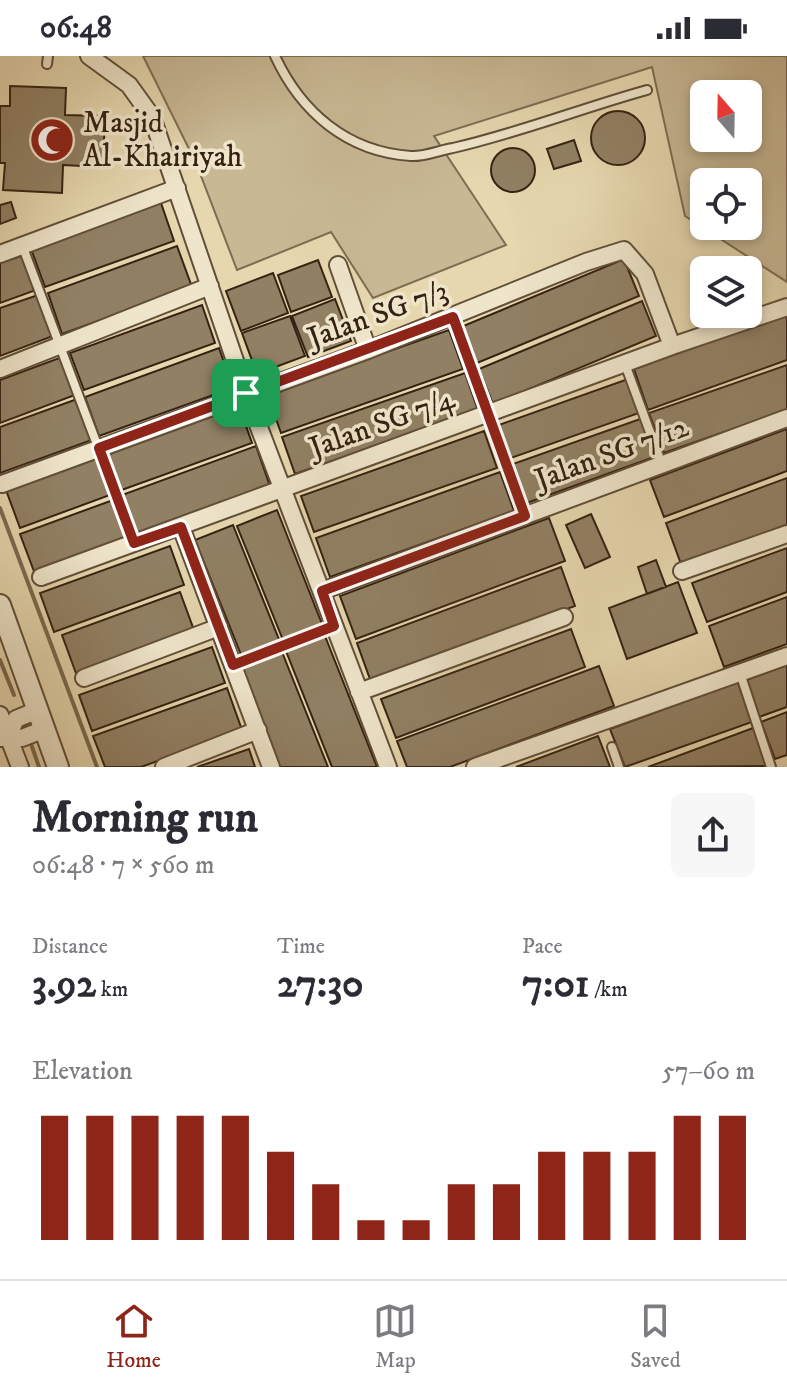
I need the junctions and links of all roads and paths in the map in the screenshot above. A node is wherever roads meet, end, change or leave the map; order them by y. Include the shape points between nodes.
1 (89, 56) edge
2 (275, 56) edge
3 (647, 90) dead end
4 (177, 188) junction
5 (22, 244) junction
6 (0, 254) edge
7 (338, 265) dead end
8 (210, 286) junction
9 (787, 307) edge
10 (453, 317) junction
11 (61, 345) junction
12 (672, 346) junction
13 (368, 350) junction
14 (625, 364) junction
15 (0, 369) edge
16 (246, 393) junction
17 (488, 414) junction
18 (787, 418) edge
19 (99, 448) junction
20 (662, 465) junction
21 (2, 484) edge
22 (284, 489) junction
23 (525, 516) junction
24 (181, 527) junction
25 (787, 534) edge
26 (134, 543) junction
27 (682, 571) dead end
28 (41, 577) dead end
29 (322, 591) junction
30 (0, 605) edge
31 (564, 617) dead end
32 (334, 626) junction
33 (219, 627) junction
34 (787, 656) edge
35 (233, 665) junction
36 (740, 673) junction
37 (84, 678) dead end
38 (359, 692) junction
39 (0, 715) edge
40 (42, 720) junction
41 (258, 730) junction
42 (4, 737) edge
43 (612, 747) dead end
44 (20, 767) edge
45 (58, 767) edge
46 (164, 767) edge
47 (271, 767) edge
48 (388, 767) edge
49 (475, 767) edge
50 (619, 767) edge
51 (771, 767) edge

1 - 4 street via 129,85 152,117
2 - 3 lane via 288,83 347,140 413,156 543,124
4 - 5 street
4 - 8 street
5 - 6 street
5 - 11 lane
7 - 13 street
8 - 11 street
8 - 16 street
9 - 12 street, Jalan SG 7/4
10 - 12 street, Jalan SG 7/3 via 624,250 645,274
10 - 13 street, Jalan SG 7/3
10 - 17 lane
11 - 15 street
11 - 19 lane
12 - 14 street, Jalan SG 7/4
13 - 16 street, Jalan SG 7/3
14 - 17 street, Jalan SG 7/4
14 - 20 lane
16 - 19 street, Jalan SG 7/3
16 - 22 street
17 - 22 street, Jalan SG 7/4
17 - 23 lane
18 - 20 street, Jalan SG 7/12
19 - 21 street, Jalan SG 7/3
19 - 26 lane
20 - 23 street, Jalan SG 7/12
22 - 24 street, Jalan SG 7/4
22 - 29 street
23 - 29 street, Jalan SG 7/12
24 - 26 street, Jalan SG 7/4
24 - 33 street
25 - 27 street
26 - 28 street, Jalan SG 7/4
29 - 32 street
30 - 40 street
31 - 38 street
32 - 35 lane
32 - 38 street
33 - 35 street
33 - 37 street
34 - 36 street
35 - 41 street
36 - 49 street
36 - 51 lane
38 - 48 street
39 - 42 street
40 - 42 street via 22,738
40 - 45 street
41 - 46 street
41 - 47 street
42 - 44 street
43 - 50 lane

